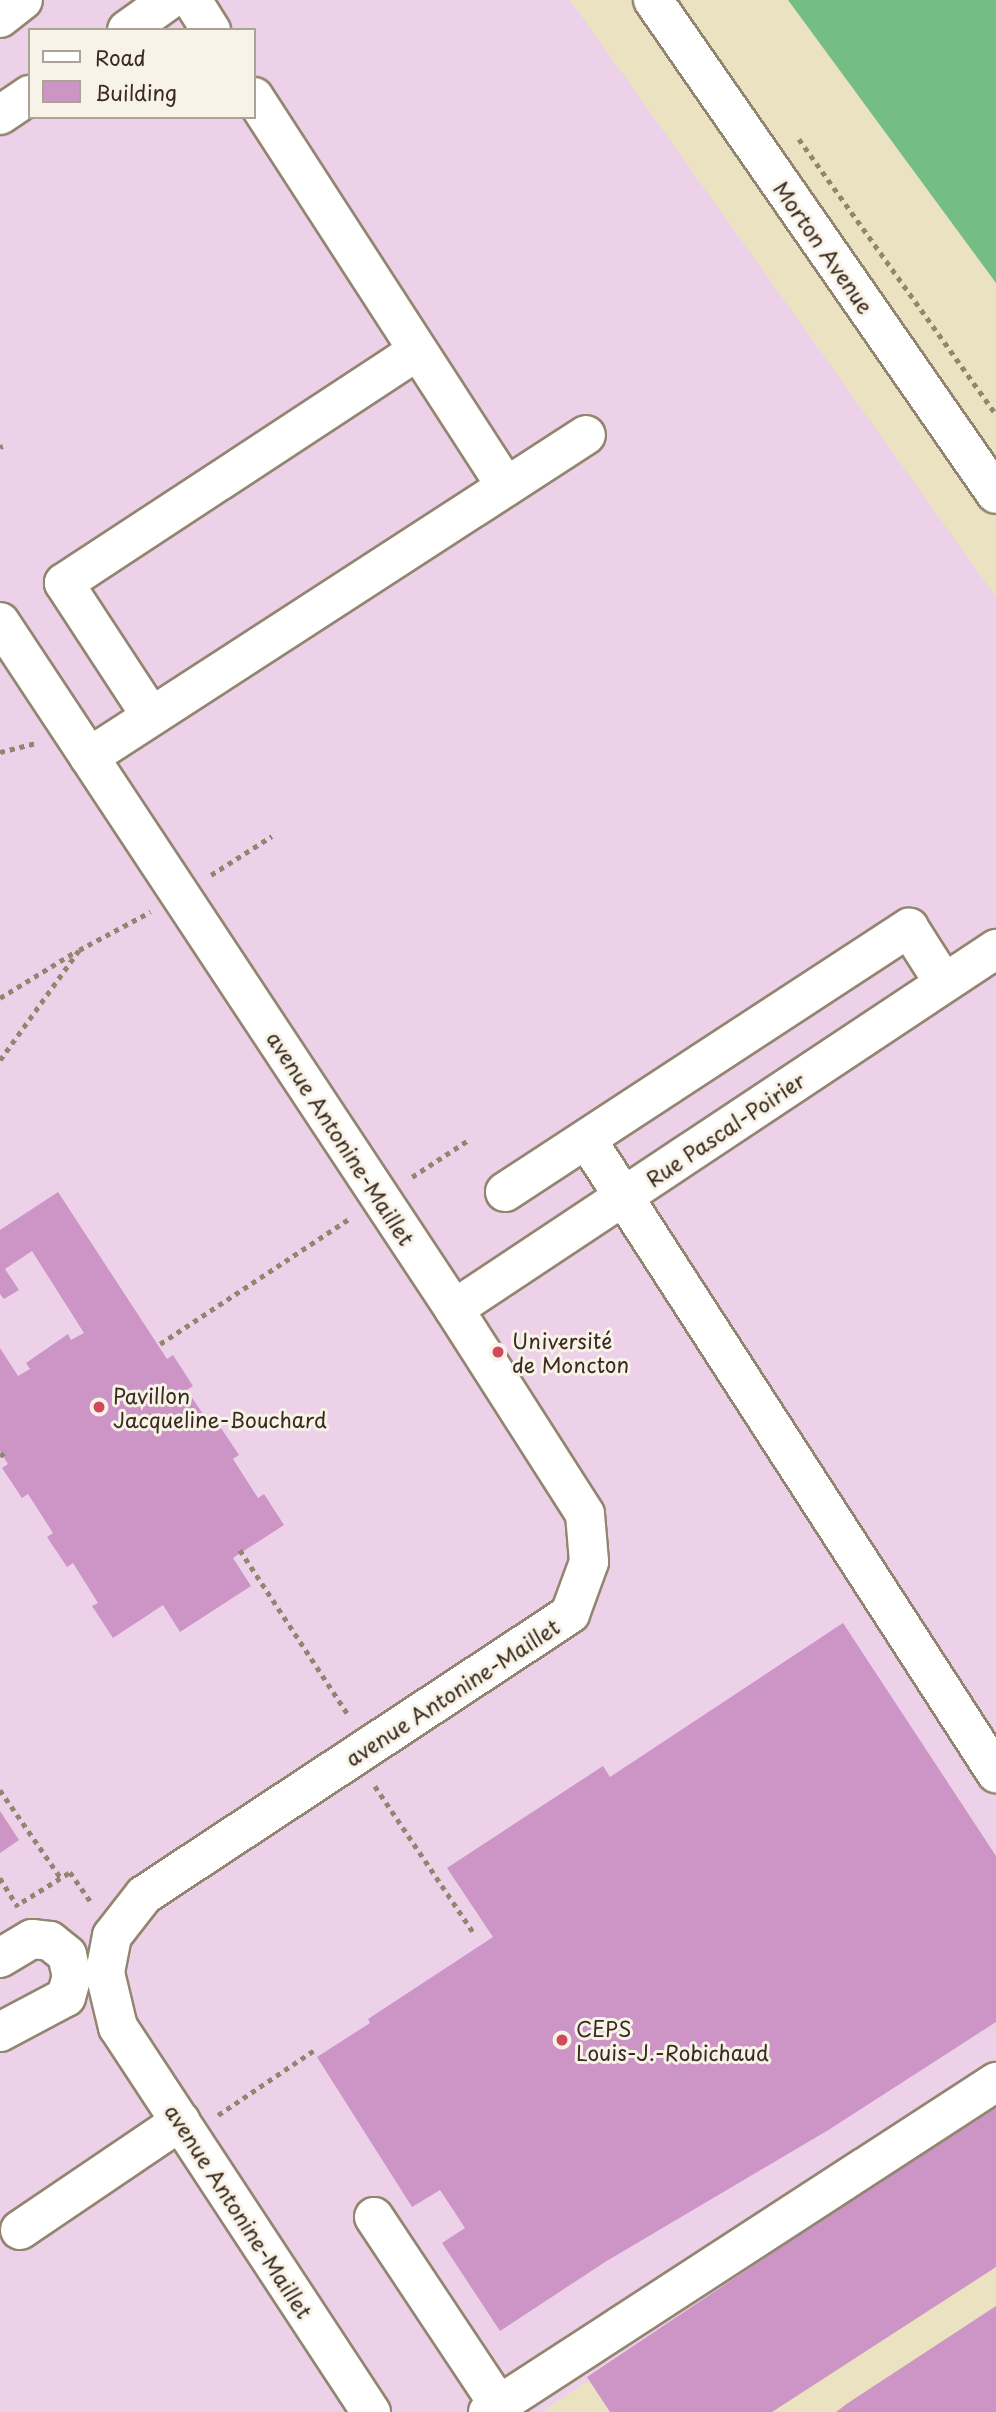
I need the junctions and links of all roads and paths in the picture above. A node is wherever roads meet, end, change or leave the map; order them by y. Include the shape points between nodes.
1 (23, 0) edge
2 (169, 0) edge
3 (192, 0) edge
4 (653, 0) edge
5 (0, 18) edge
6 (130, 28) edge
7 (210, 28) edge
8 (28, 96) edge
9 (256, 100) edge
10 (0, 115) edge
11 (795, 134) dead end
12 (416, 352) junction
13 (996, 414) edge
14 (586, 435) dead end
15 (506, 487) junction
16 (996, 494) edge
17 (0, 622) edge
18 (152, 716) junction
19 (89, 757) junction
20 (272, 835) dead end
21 (180, 895) junction
22 (996, 949) edge
23 (79, 950) junction
24 (944, 983) junction
25 (0, 998) edge
26 (0, 1060) edge
27 (470, 1139) dead end
28 (587, 1140) junction
29 (505, 1192) dead end
30 (624, 1197) junction
31 (381, 1198) junction
32 (454, 1310) junction
33 (160, 1344) dead end
34 (996, 1773) edge
35 (0, 1790) edge
36 (61, 1878) junction
37 (9, 1910) dead end
38 (112, 1936) junction
39 (0, 1958) edge
40 (89, 1974) junction
41 (0, 2032) edge
42 (316, 2049) dead end
43 (996, 2082) edge
44 (185, 2128) junction
45 (374, 2217) dead end
46 (20, 2230) dead end
47 (493, 2408) edge
48 (371, 2412) edge

1 - 5 street
2 - 6 street
3 - 7 street
4 - 16 street, Morton Avenue
8 - 10 street
9 - 12 street
11 - 13 path
12 - 15 street
12 - 18 street via 64,583
14 - 15 street
15 - 18 street
17 - 19 street, avenue Antonine-Maillet
18 - 19 street
19 - 21 street, avenue Antonine-Maillet
20 - 21 path
21 - 23 path
21 - 31 street, avenue Antonine-Maillet
22 - 24 street, Rue Pascal-Poirier
23 - 25 path
23 - 26 path
24 - 28 street via 909,928
24 - 30 street, Rue Pascal-Poirier
27 - 31 path
28 - 29 street
28 - 30 street
30 - 32 street, Rue Pascal-Poirier
30 - 34 street
31 - 32 street, avenue Antonine-Maillet
31 - 33 path
32 - 38 street, avenue Antonine-Maillet via 585,1514 589,1562 570,1614 144,1895
35 - 36 path
36 - 37 path
36 - 38 path via 70,1872
38 - 40 street, avenue Antonine-Maillet
39 - 40 street via 32,1939 50,1941
40 - 41 street via 66,1997
40 - 44 street, avenue Antonine-Maillet
42 - 44 path
43 - 47 street
44 - 46 street
44 - 48 street, avenue Antonine-Maillet
45 - 47 street

